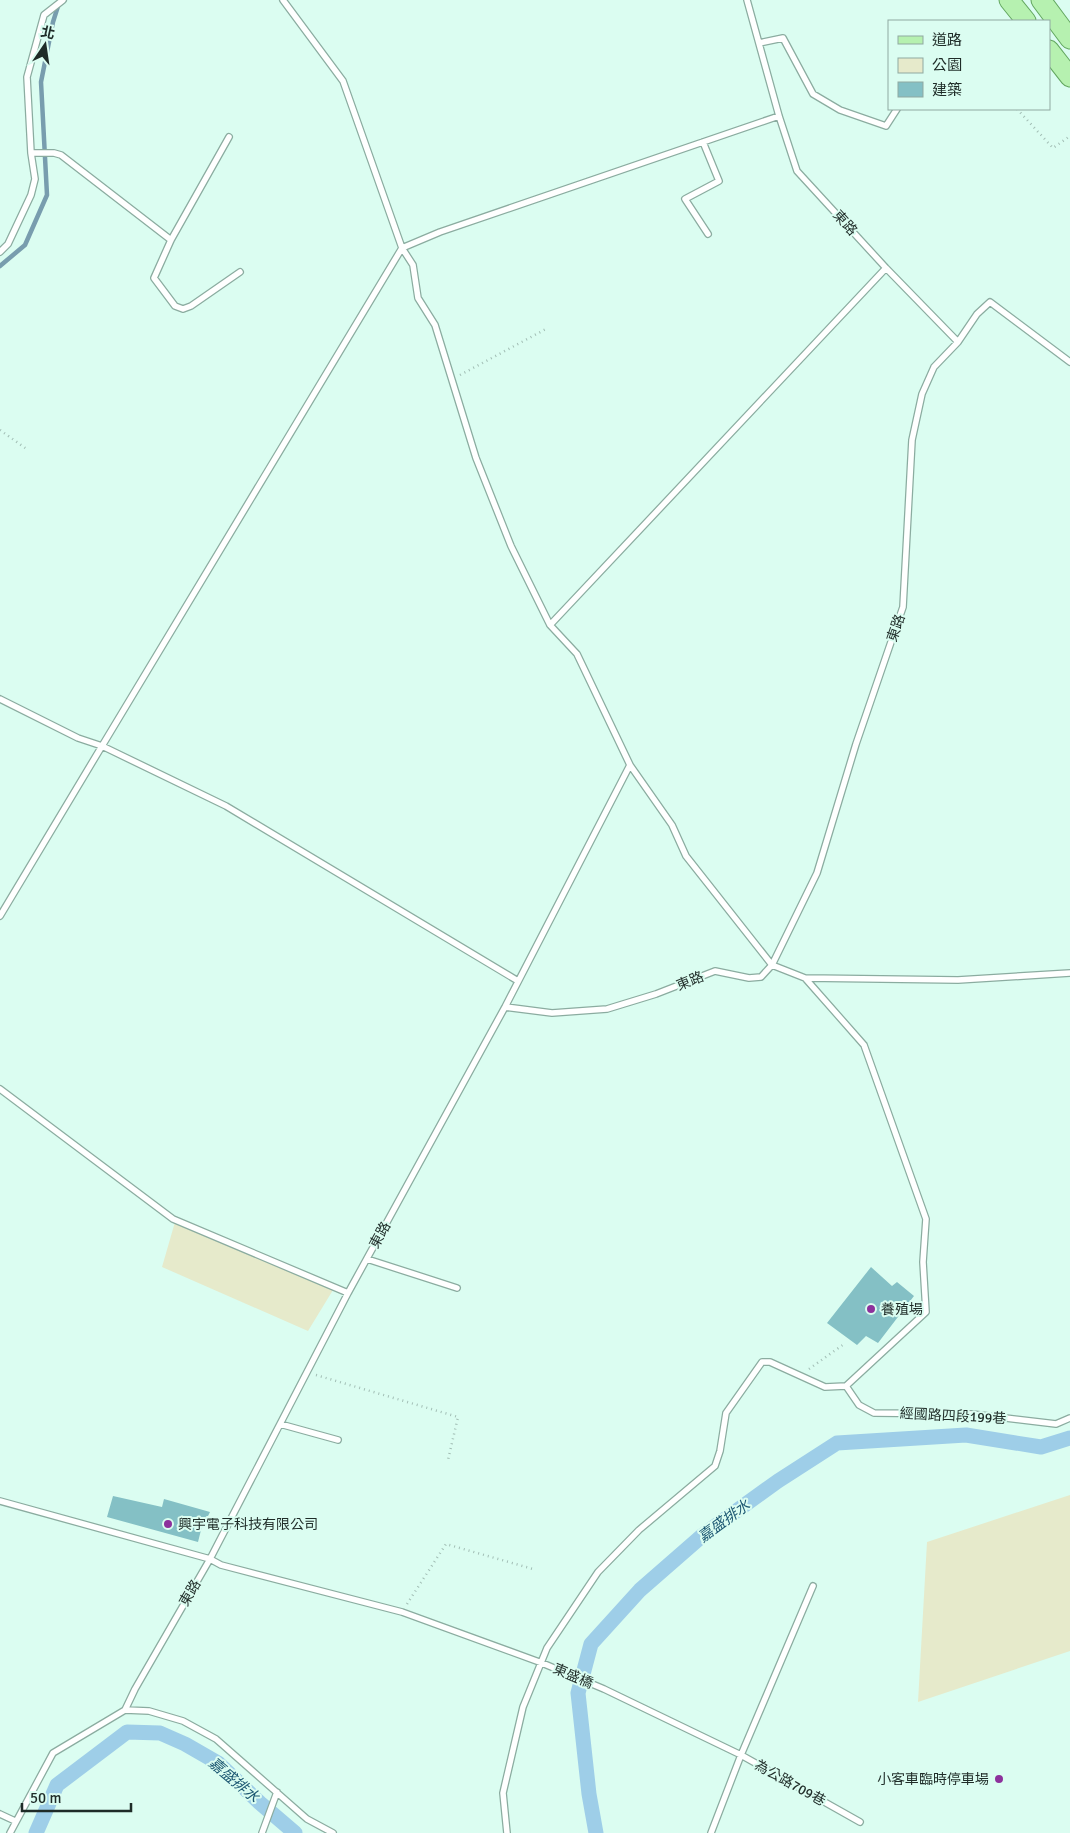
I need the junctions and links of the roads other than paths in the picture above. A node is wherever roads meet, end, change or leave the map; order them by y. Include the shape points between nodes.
1 (63, 0) edge
2 (283, 0) edge
3 (747, 0) edge
4 (1009, 0) edge
5 (1041, 0) edge
6 (1025, 20) edge
7 (1070, 39) edge
8 (759, 43) junction
9 (1050, 51) edge
10 (1070, 77) edge
11 (896, 110) edge
12 (779, 116) junction
13 (229, 137) dead end
14 (703, 142) junction
15 (31, 153) junction
16 (708, 234) dead end
17 (172, 240) junction
18 (402, 248) junction
19 (0, 252) edge
20 (886, 268) junction
21 (240, 272) dead end
22 (958, 342) junction
23 (1070, 362) edge
24 (550, 625) junction
25 (0, 699) edge
26 (102, 746) junction
27 (630, 765) junction
28 (0, 916) edge
29 (772, 965) junction
30 (1070, 973) edge
31 (805, 978) junction
32 (518, 981) junction
33 (505, 1007) junction
34 (0, 1089) edge
35 (367, 1259) junction
36 (457, 1288) dead end
37 (348, 1293) junction
38 (846, 1386) junction
39 (1070, 1418) edge
40 (280, 1424) junction
41 (338, 1440) dead end
42 (0, 1501) edge
43 (210, 1559) junction
44 (813, 1586) dead end
45 (542, 1663) junction
46 (125, 1710) junction
47 (742, 1755) junction
48 (277, 1792) junction
49 (0, 1814) edge
50 (15, 1821) junction
51 (860, 1822) dead end
52 (10, 1833) edge
53 (262, 1833) edge
54 (333, 1833) edge
55 (507, 1833) edge
56 (711, 1833) edge

1 - 15 lane via 44,15 28,77
2 - 18 lane via 343,81
3 - 8 lane, 東路
4 - 6 main road
5 - 7 main road
8 - 11 lane via 783,38 813,94 840,110 886,126
8 - 12 lane, 東路
9 - 10 main road
12 - 14 lane
12 - 20 lane, 東路 via 797,171
13 - 17 lane
14 - 16 lane via 718,181 685,199
14 - 18 lane
15 - 17 lane via 61,155
15 - 19 lane via 35,179 31,195 8,244
17 - 21 lane via 154,278 174,306 183,309 191,306
18 - 24 lane via 413,265 418,298 435,325 476,458 511,546
18 - 26 lane
20 - 22 lane, 東路
20 - 24 lane
22 - 23 lane via 977,314 990,302
22 - 29 lane, 東路 via 934,367 922,394 912,440 903,607 856,744 817,873
24 - 27 lane via 577,654
25 - 26 lane via 78,738
26 - 28 lane
26 - 32 lane via 226,806
27 - 29 lane via 672,825 686,856
27 - 32 lane
29 - 31 lane
29 - 33 lane, 東路 via 761,977 749,978 715,971 607,1010 552,1013
30 - 31 lane via 958,980
31 - 38 lane via 864,1045 926,1219 926,1312
32 - 33 lane
33 - 35 lane, 東路
34 - 37 lane via 173,1219
35 - 36 lane
35 - 37 lane, 東路
37 - 40 lane, 東路
38 - 39 lane, 經國路四段199巷 via 859,1405 874,1413 972,1414 1056,1424
38 - 45 lane via 825,1387 770,1362 762,1362 726,1412 716,1466 639,1530 598,1572 547,1648
40 - 41 lane
40 - 43 lane, 東路
42 - 43 lane, 東盛橋
43 - 45 lane, 東盛橋 via 221,1565 402,1612
43 - 46 lane, 東路
44 - 47 lane
45 - 47 lane, 東盛橋
45 - 55 lane via 523,1707 503,1793
46 - 48 lane via 149,1711 216,1739
46 - 50 lane via 53,1753
47 - 51 lane, 為公路709巷
47 - 56 lane, 為公路709巷
48 - 53 lane
48 - 54 lane via 307,1819
49 - 50 lane
50 - 52 lane

